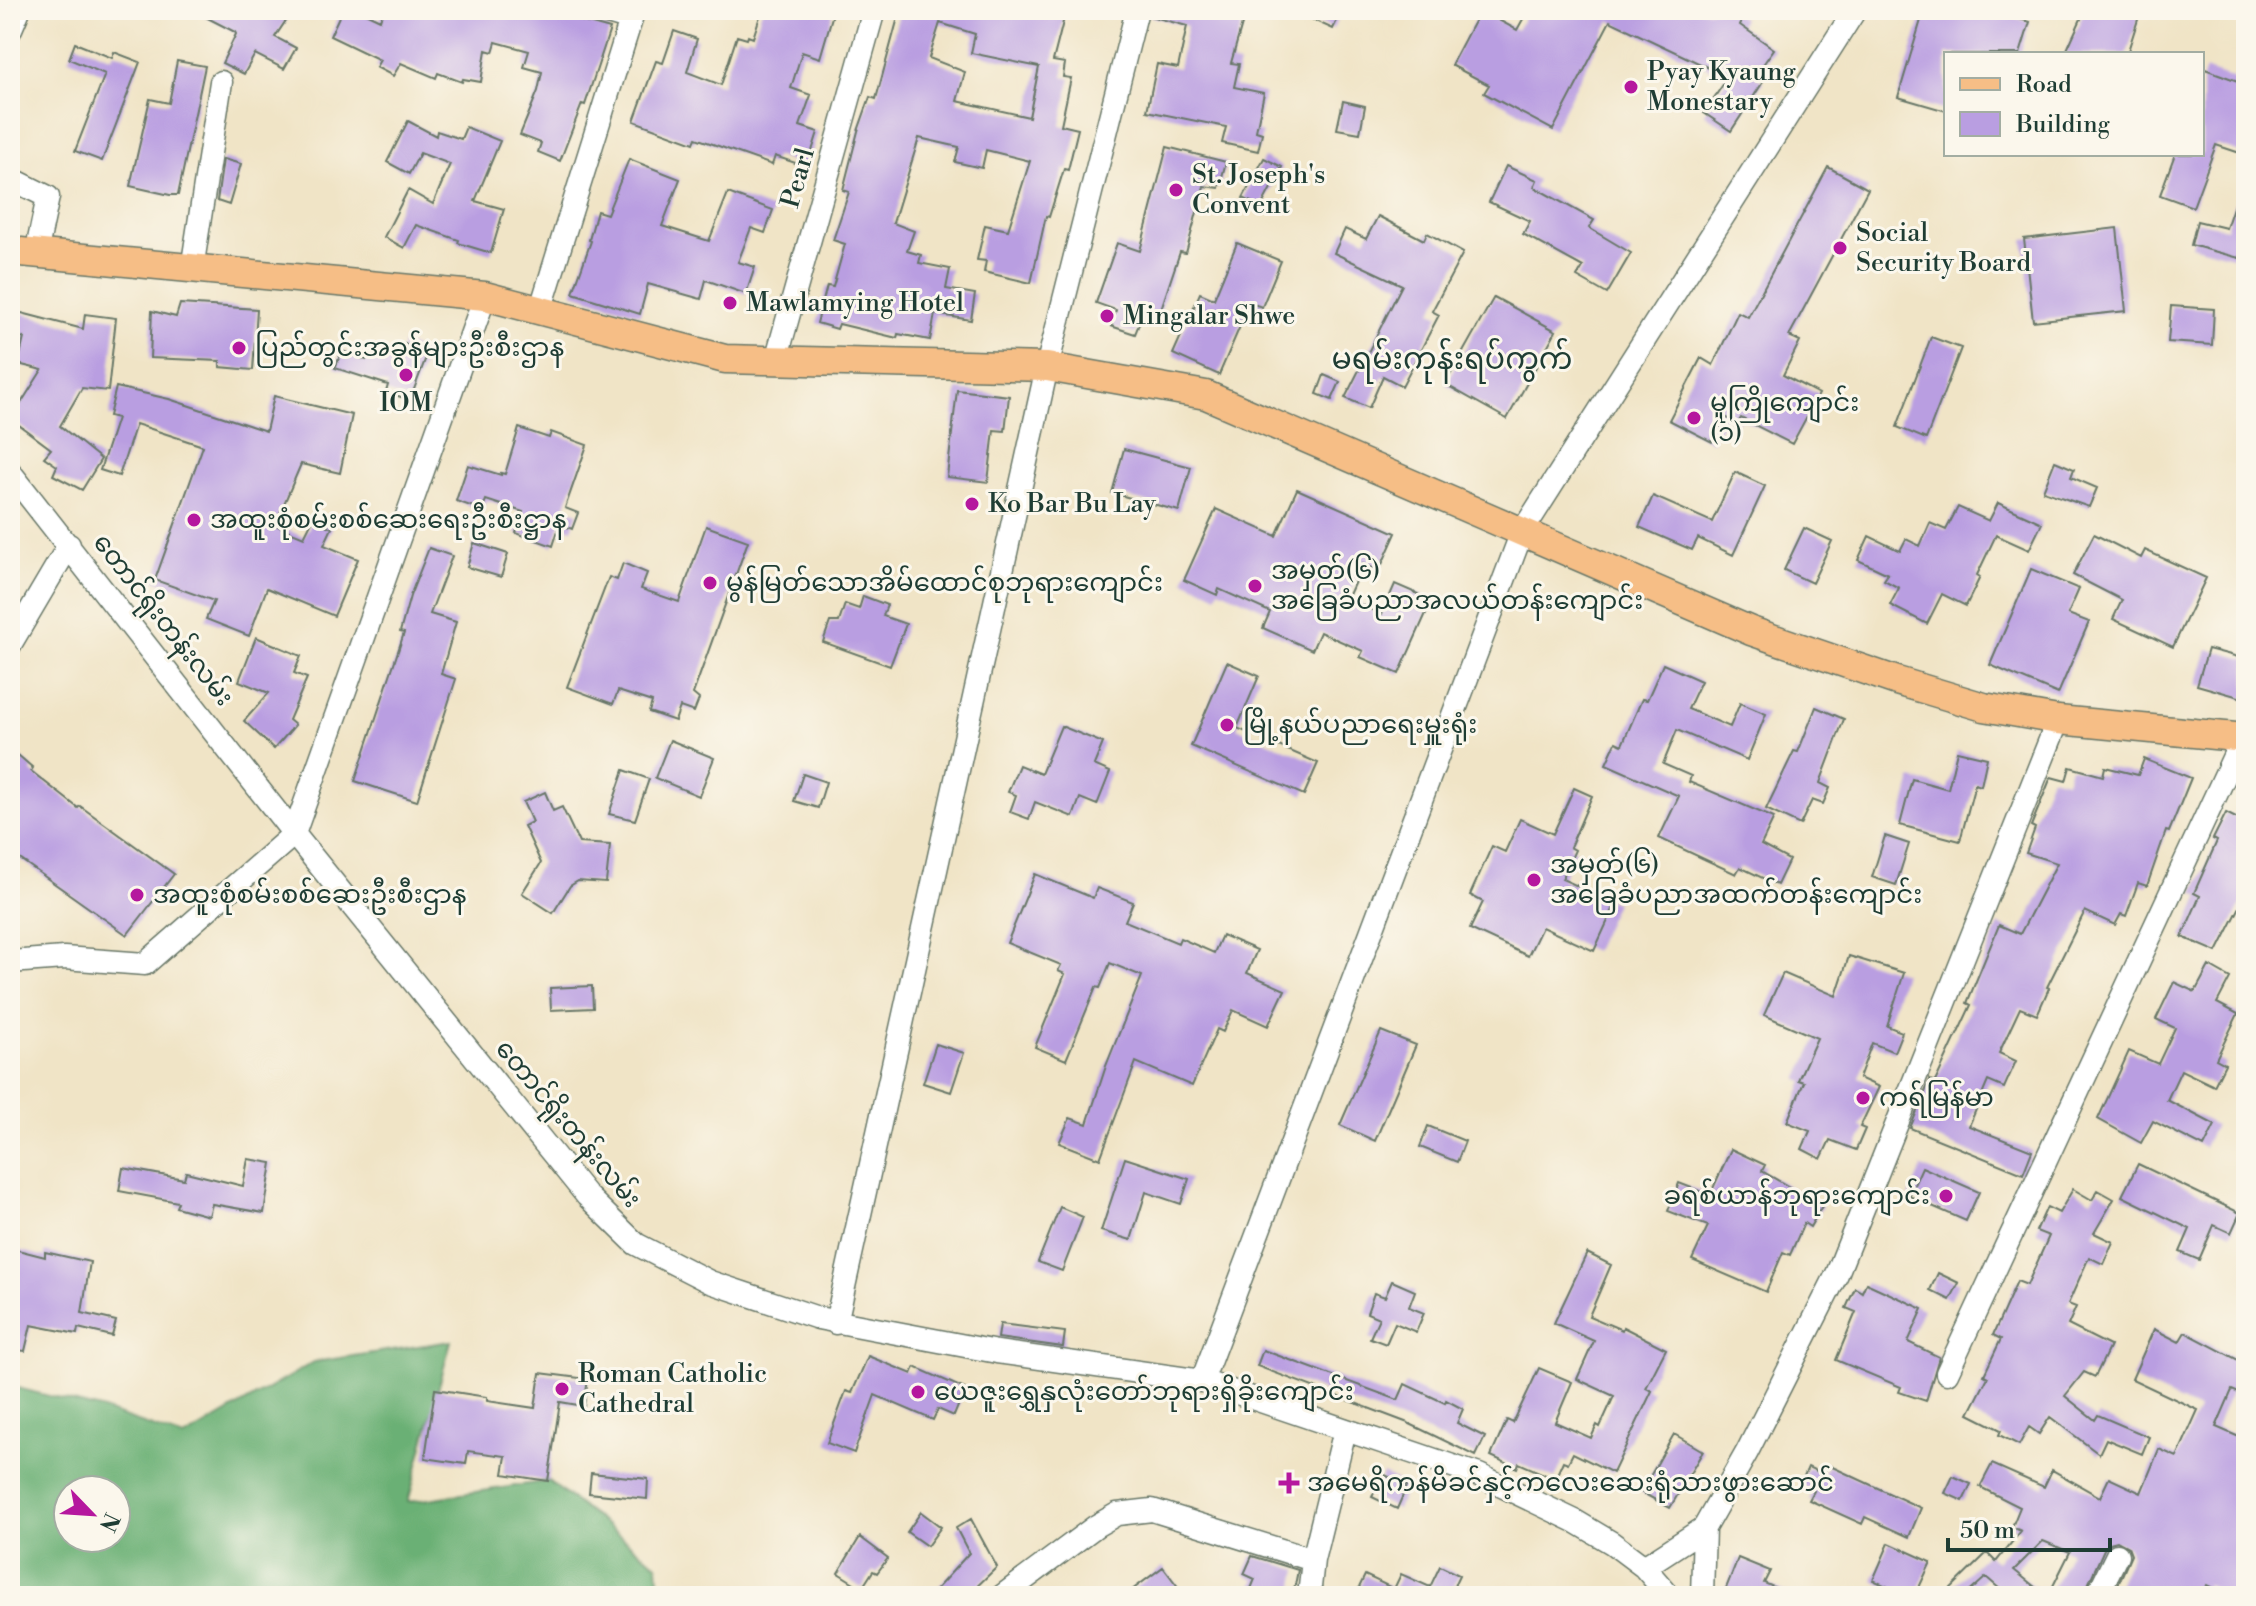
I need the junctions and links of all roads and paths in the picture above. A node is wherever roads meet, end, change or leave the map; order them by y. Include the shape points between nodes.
1 (19, 10) edge
2 (598, 10) edge
3 (874, 10) edge
4 (1137, 10) edge
5 (1855, 10) edge
6 (632, 15) edge
7 (10, 31) edge
8 (221, 82) dead end
9 (10, 178) edge
10 (23, 252) edge
11 (192, 269) junction
12 (485, 296) junction
13 (540, 311) junction
14 (776, 360) junction
15 (1047, 367) junction
16 (10, 472) edge
17 (1522, 532) junction
18 (69, 545) junction
19 (10, 645) edge
20 (2058, 720) junction
21 (2245, 738) edge
22 (294, 834) junction
23 (10, 962) edge
24 (836, 1323) junction
25 (1947, 1373) dead end
26 (1202, 1381) junction
27 (1345, 1430) junction
28 (1704, 1528) junction
29 (2117, 1555) dead end
30 (1313, 1560) junction
31 (1644, 1567) junction
32 (1002, 1596) edge
33 (1309, 1596) edge
34 (1669, 1596) edge
35 (1702, 1596) edge
36 (2097, 1596) edge

1 - 7 street
2 - 6 street
3 - 14 street, Pearl
4 - 15 street
5 - 17 street
6 - 13 street
8 - 11 street
9 - 10 street via 48,197
10 - 11 main road
11 - 12 main road
12 - 13 main road
12 - 22 street
13 - 14 main road via 725,359
14 - 15 main road
15 - 17 main road via 1206,395
15 - 24 street
16 - 18 street, တောင်ရိုးတန်းလမ်း
17 - 20 main road via 1751,631 1984,707
17 - 26 street
18 - 19 street
18 - 22 street, တောင်ရိုးတန်းလမ်း
20 - 21 main road
20 - 28 street via 1837,1274
21 - 25 street
22 - 23 street via 145,964 64,958
22 - 24 street, တောင်ရိုးတန်းလမ်း via 587,1196 636,1244 710,1282
24 - 26 street, တောင်ရိုးတန်းလမ်း
26 - 27 street, တောင်ရိုးတန်းလမ်း
27 - 30 street
27 - 31 street, တောင်ရိုးတန်းလမ်း via 1479,1475 1575,1521
28 - 31 street
28 - 35 street
29 - 36 street
30 - 32 street via 1152,1510 1117,1514
30 - 33 street
31 - 34 street, တောင်ရိုးတန်းလမ်း

